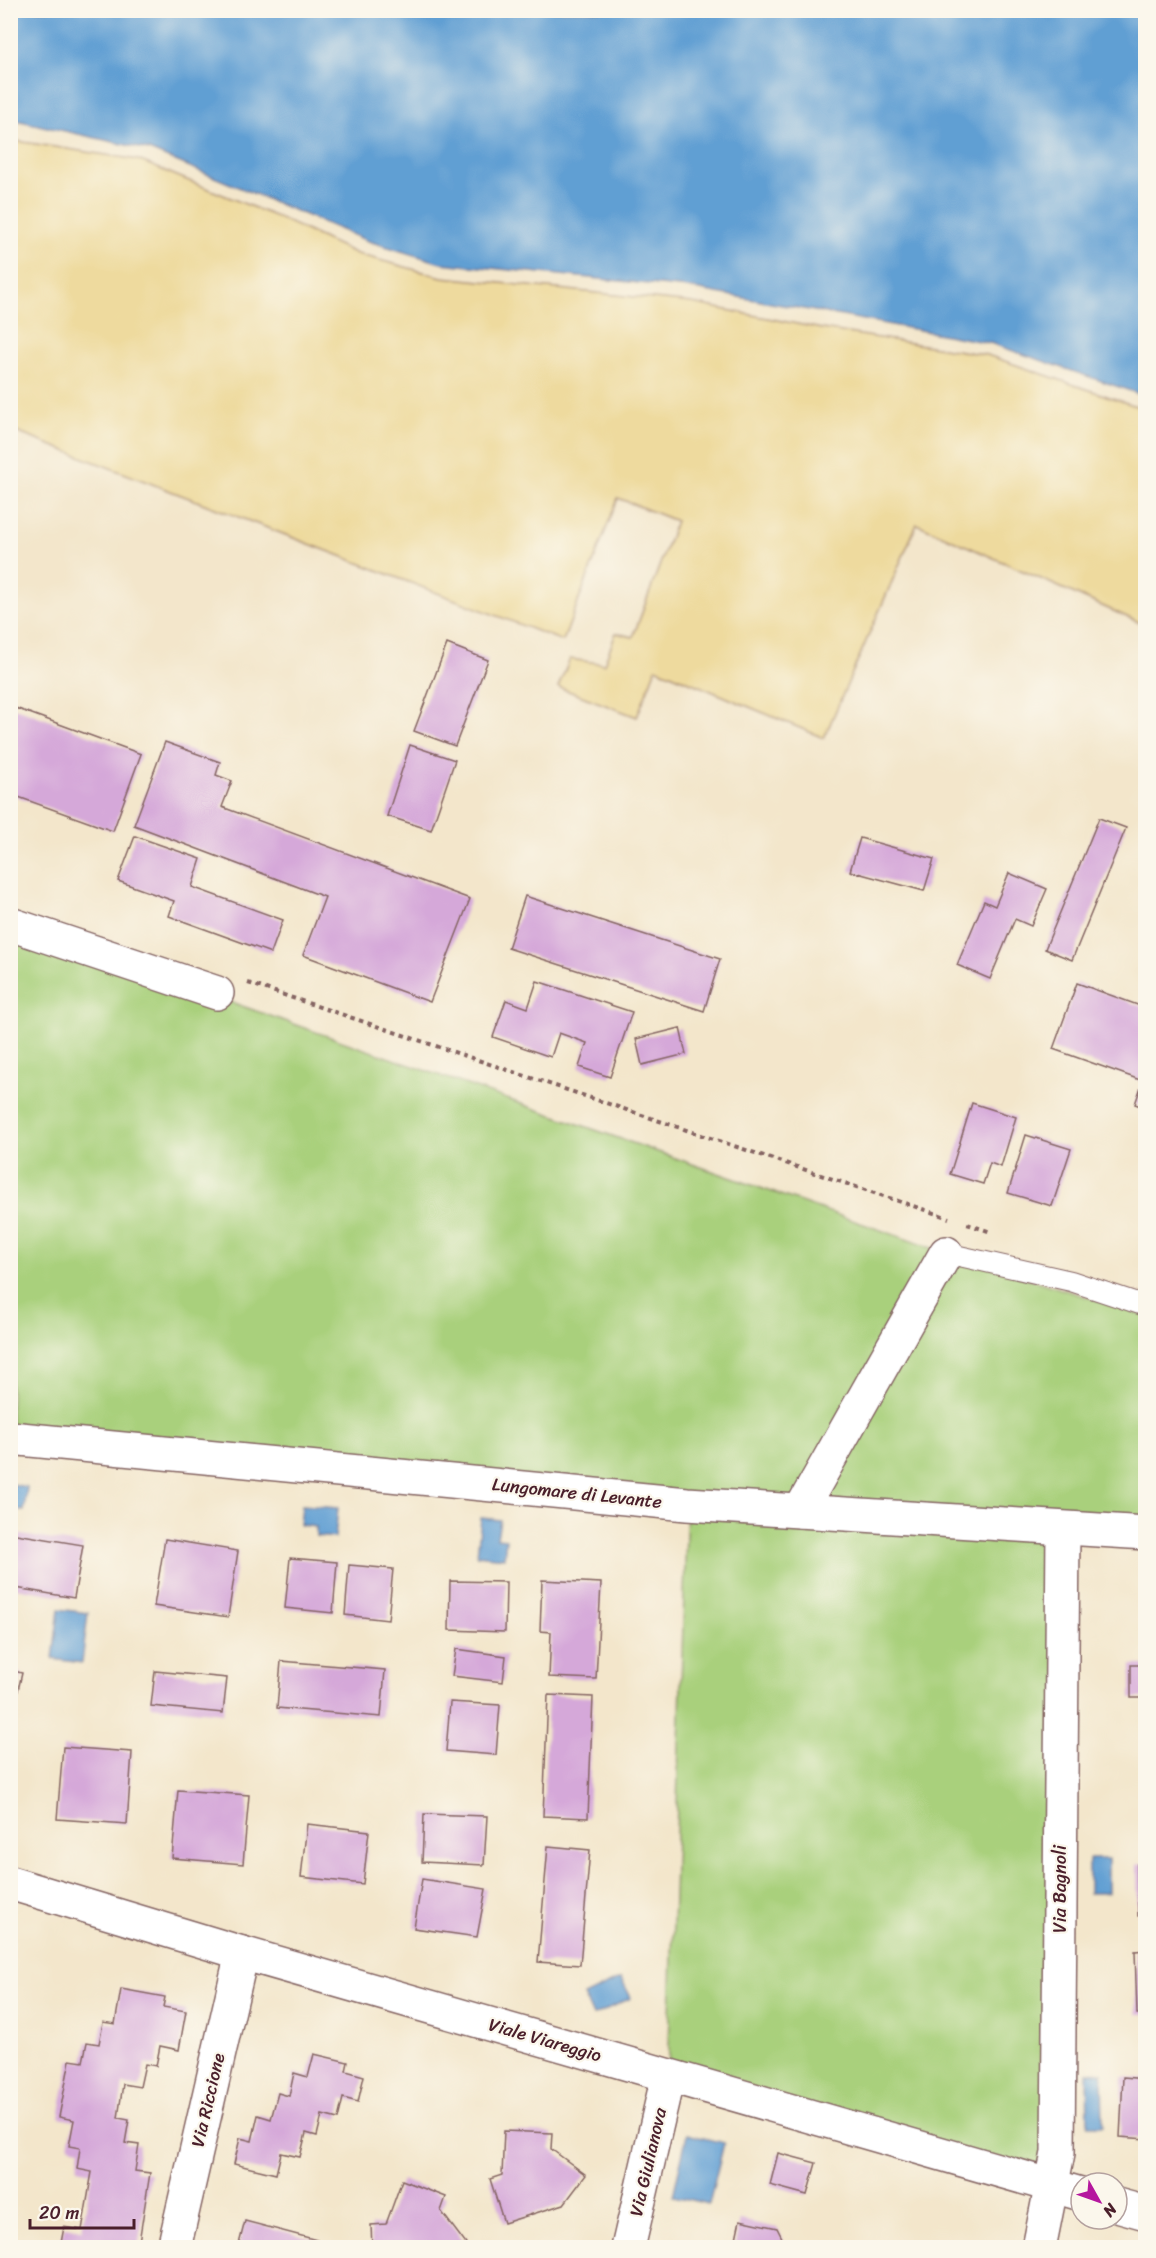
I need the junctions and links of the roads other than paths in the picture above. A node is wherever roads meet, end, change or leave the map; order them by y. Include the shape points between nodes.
1 (10, 924) edge
2 (228, 986) road end
3 (946, 1253) joint
4 (1146, 1306) edge
5 (10, 1438) edge
6 (800, 1511) junction
7 (1064, 1529) junction
8 (1146, 1533) edge
9 (10, 1883) edge
10 (242, 1953) junction
11 (668, 2076) junction
12 (1067, 2191) edge
13 (1129, 2208) edge
14 (1146, 2213) edge
15 (174, 2247) edge
16 (628, 2247) edge
17 (1039, 2247) edge

1 - 2 street
3 - 4 lane via 1071,1281
3 - 6 street
5 - 6 street, Lungomare di Levante via 687,1504
6 - 7 street, Lungomare di Levante
7 - 8 street, Lungomare di Levante
7 - 12 street, Via Bagnoli via 1058,2153
9 - 10 street, Viale Viareggio
10 - 11 street, Viale Viareggio
10 - 15 street, Via Riccione
11 - 12 street, Viale Viareggio
11 - 16 street, Via Giulianova
12 - 17 street, Via Bagnoli
13 - 14 street

